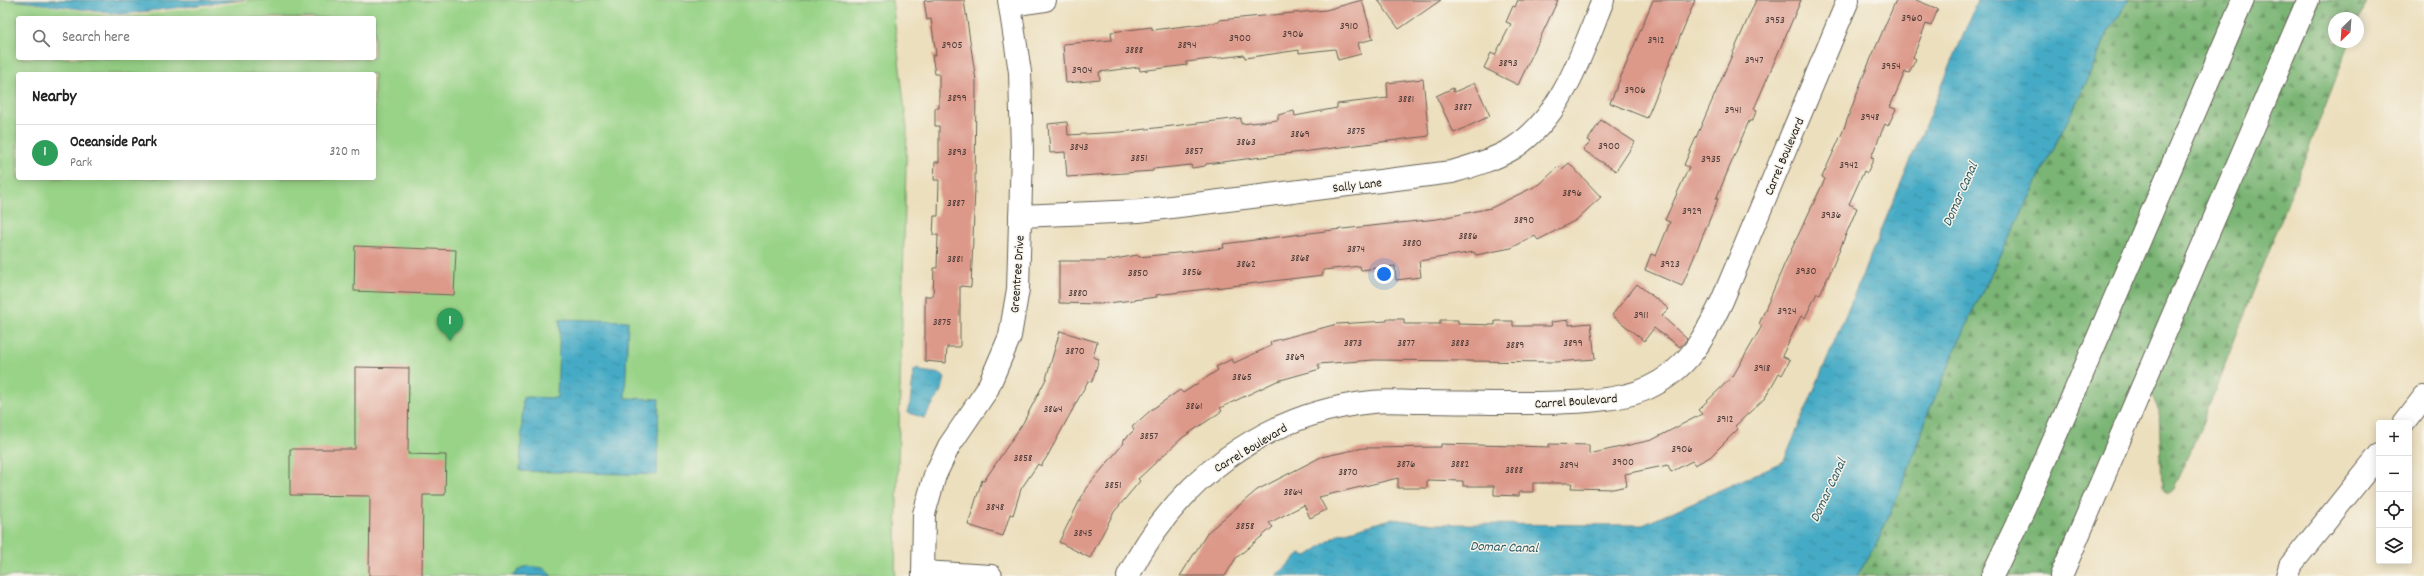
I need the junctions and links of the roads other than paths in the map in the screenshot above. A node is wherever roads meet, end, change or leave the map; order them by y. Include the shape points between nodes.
1 (1045, 0) edge
2 (1603, 0) edge
3 (1848, 0) edge
4 (2243, 0) edge
5 (2308, 0) edge
6 (1010, 2) edge
7 (1020, 216) junction
8 (2424, 397) edge
9 (2406, 420) edge
10 (2378, 456) edge
11 (923, 574) edge
12 (991, 576) edge
13 (1128, 576) edge
14 (1992, 576) edge
15 (2062, 576) edge
16 (2287, 576) edge

1 - 6 street
2 - 7 street, Sally Lane via 1572,75 1557,103 1531,134 1512,149 1487,161 1452,172 1140,211
3 - 13 street, Carrel Boulevard via 1722,301 1705,337 1682,366 1647,389 1623,396 1549,403 1373,402 1332,408 1281,426 1221,461 1188,490 1168,512 1147,542
4 - 14 street via 2025,508
5 - 15 street
6 - 7 street, Greentree Drive via 1020,72
7 - 11 street, Greentree Drive via 1018,288 1010,336 987,390 949,446 935,475 924,514
8 - 9 street
10 - 16 street via 2290,566
11 - 12 street

